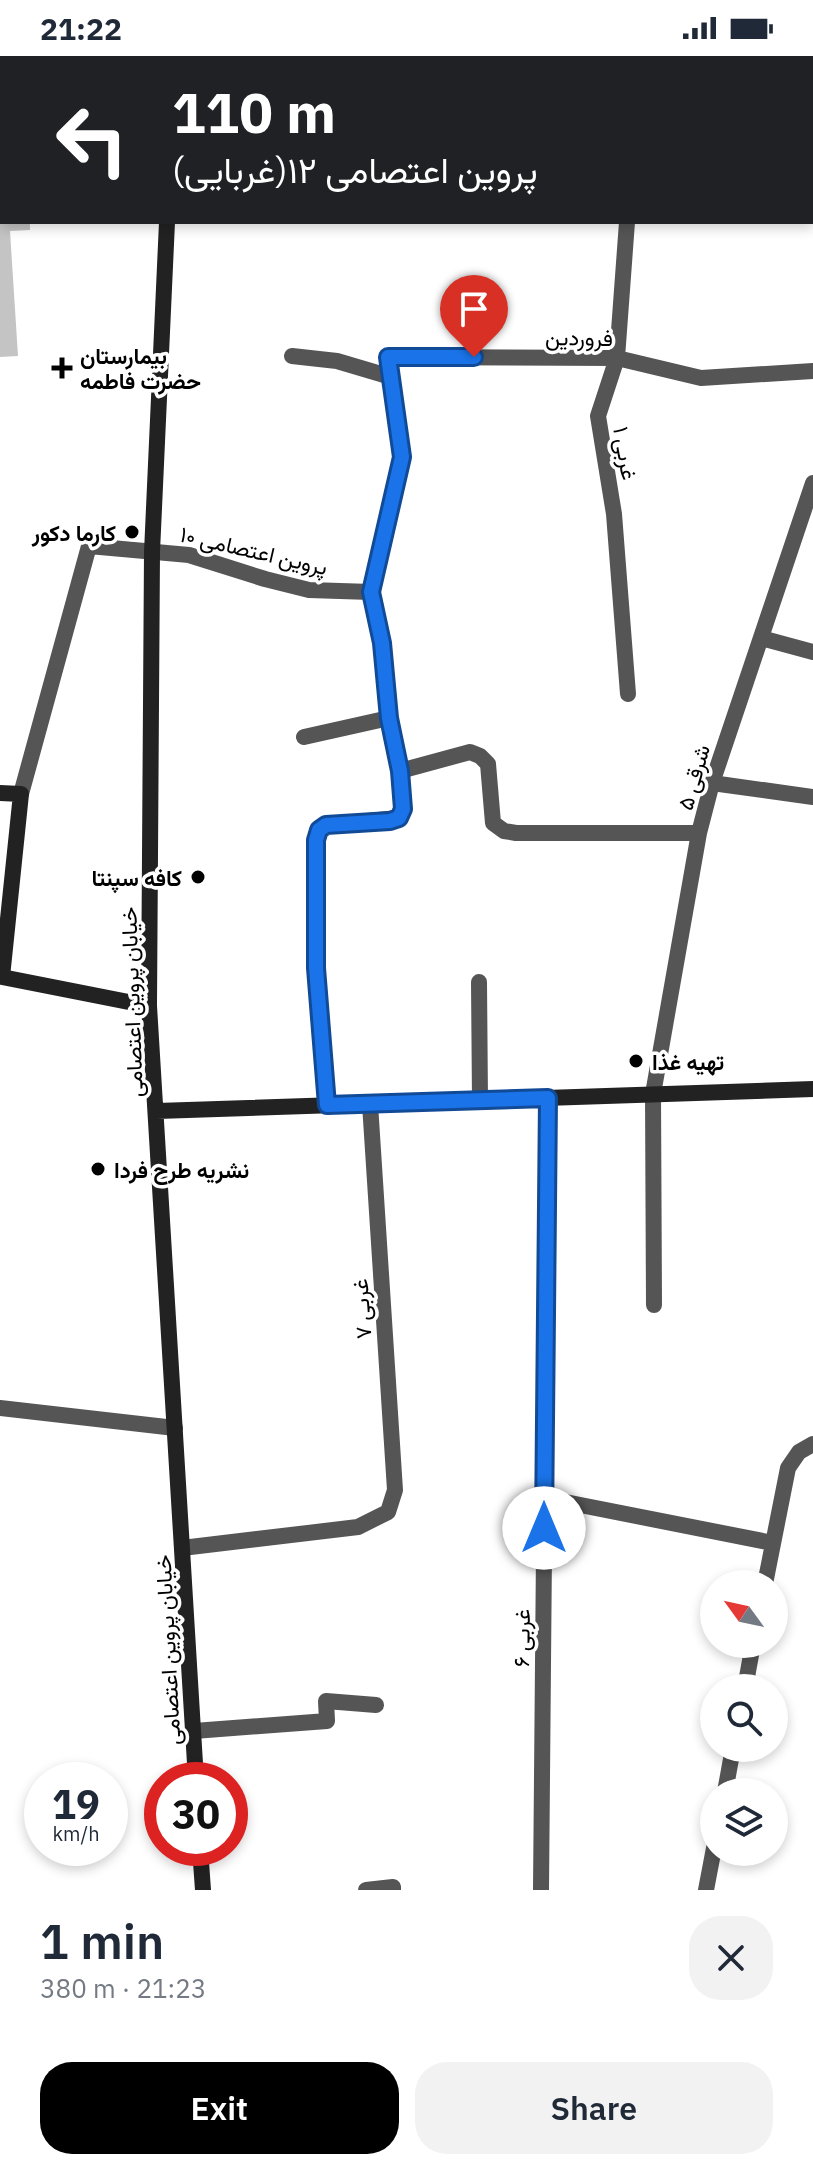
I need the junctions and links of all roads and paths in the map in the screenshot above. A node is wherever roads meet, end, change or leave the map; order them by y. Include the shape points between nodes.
1 (167, 224) edge
2 (627, 224) edge
3 (292, 356) dead end
4 (617, 358) junction
5 (813, 371) edge
6 (391, 377) junction
7 (813, 483) edge
8 (152, 552) junction
9 (371, 592) junction
10 (761, 638) junction
11 (813, 652) edge
12 (628, 694) dead end
13 (389, 718) junction
14 (304, 737) dead end
15 (400, 771) junction
16 (712, 783) junction
17 (0, 793) edge
18 (21, 794) junction
19 (813, 797) edge
20 (699, 833) junction
21 (1, 978) edge
22 (479, 982) dead end
23 (149, 1006) junction
24 (813, 1089) edge
25 (653, 1094) junction
26 (548, 1098) junction
27 (480, 1100) junction
28 (370, 1104) junction
29 (327, 1105) junction
30 (157, 1111) junction
31 (654, 1305) dead end
32 (0, 1408) edge
33 (175, 1428) junction
34 (806, 1448) edge
35 (545, 1498) junction
36 (773, 1543) junction
37 (182, 1548) junction
38 (768, 1570) edge
39 (376, 1705) dead end
40 (194, 1731) junction
41 (195, 1762) edge
42 (201, 1866) edge
43 (711, 1866) edge
44 (203, 1890) edge
45 (366, 1890) edge
46 (393, 1890) edge
47 (541, 1890) edge
48 (706, 1890) edge

1 - 8 street, خیابان پروین اعتصامی
2 - 4 street, غربی ۱
3 - 6 street via 337,361
4 - 5 street, فروردین via 701,378
4 - 6 street, فروردین via 388,357
4 - 12 street, غربی ۱ via 598,416 614,514
6 - 9 street via 402,457
7 - 10 street, شرقی ۵
8 - 9 street, پروین اعتصامی ۱۰ via 189,555 309,590
8 - 18 street, پروین اعتصامی ۱۰ via 89,546
8 - 23 street, خیابان پروین اعتصامی
9 - 13 street
10 - 11 street
10 - 16 street, شرقی ۵
13 - 14 street
13 - 15 street
15 - 20 street via 470,752 480,756 488,764 493,823 504,831
15 - 29 street via 399,818 326,825 316,840 316,968
16 - 19 street
16 - 20 street, شرقی ۵
17 - 18 street
18 - 21 street
20 - 25 street, شرقی ۵
21 - 23 street
22 - 27 street
23 - 30 street, خیابان پروین اعتصامی
24 - 25 street
25 - 26 street
25 - 31 street, شرقی ۵
26 - 27 street
26 - 35 street, غربی ۶
27 - 28 street
28 - 29 street
28 - 37 street, غربی ۷ via 395,1490 388,1512 358,1527
29 - 30 street
30 - 33 street, خیابان پروین اعتصامی
32 - 33 street
33 - 37 street, خیابان پروین اعتصامی
34 - 36 street via 788,1468
35 - 36 street
35 - 47 street, غربی ۶
36 - 38 street
37 - 40 street, خیابان پروین اعتصامی
39 - 40 street via 326,1701 327,1721
40 - 41 street, خیابان پروین اعتصامی
42 - 44 street
43 - 48 street
45 - 46 street

